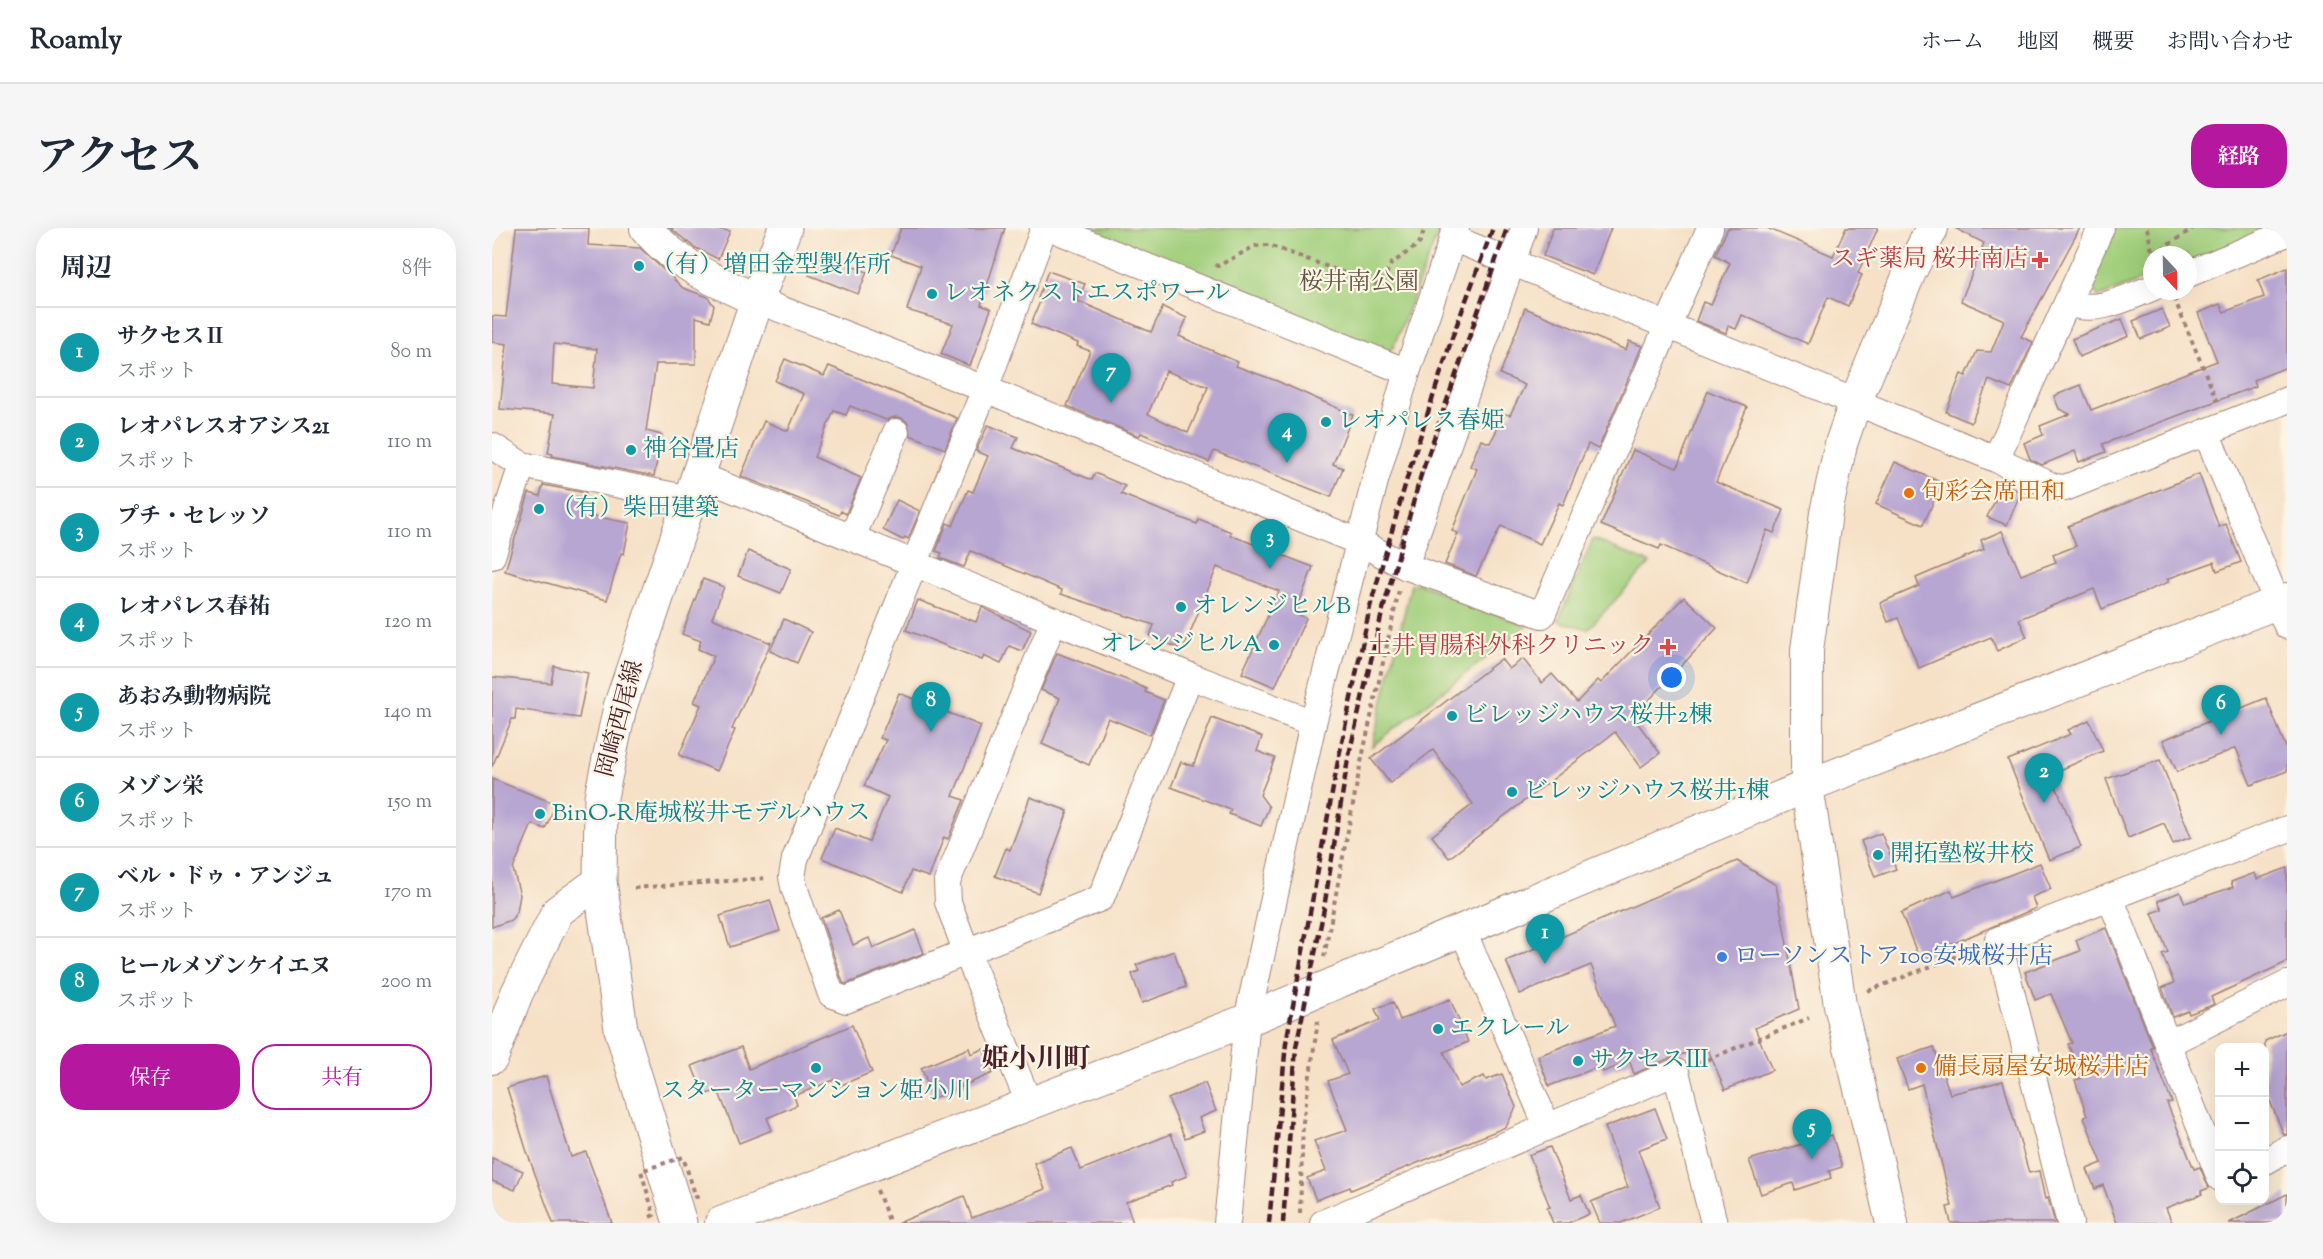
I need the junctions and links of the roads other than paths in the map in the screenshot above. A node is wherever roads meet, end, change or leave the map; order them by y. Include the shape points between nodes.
1 (646, 228) edge
2 (785, 228) edge
3 (1044, 228) edge
4 (1051, 228) edge
5 (1524, 228) edge
6 (1710, 228) edge
7 (1932, 228) edge
8 (2101, 228) edge
9 (1454, 233) edge
10 (2287, 233) edge
11 (1510, 263) junction
12 (2197, 270) edge
13 (2143, 292) edge
14 (758, 300) junction
15 (2068, 303) junction
16 (1669, 327) junction
17 (1407, 372) junction
18 (986, 389) junction
19 (2287, 400) edge
20 (1855, 403) junction
21 (2217, 428) junction
22 (896, 432) dead end
23 (492, 446) edge
24 (1996, 459) junction
25 (522, 465) junction
26 (694, 487) junction
27 (852, 537) junction
28 (1359, 542) junction
29 (492, 556) edge
30 (915, 563) junction
31 (1405, 566) junction
32 (2284, 609) edge
33 (1053, 620) junction
34 (1190, 676) junction
35 (1312, 723) junction
36 (1806, 786) junction
37 (2287, 829) edge
38 (600, 880) junction
39 (2110, 897) junction
40 (1463, 931) junction
41 (967, 953) junction
42 (2287, 984) edge
43 (1246, 1020) junction
44 (2167, 1044) junction
45 (492, 1058) edge
46 (1029, 1103) junction
47 (1547, 1126) junction
48 (2287, 1149) edge
49 (2269, 1160) edge
50 (2215, 1165) edge
51 (665, 1220) edge
52 (721, 1223) edge
53 (1227, 1223) edge
54 (1323, 1223) edge
55 (1714, 1223) edge
56 (1892, 1223) edge
57 (2070, 1223) edge

1 - 14 street via 681,261
2 - 14 main road, 岡崎西尾線
3 - 18 street
4 - 17 street
5 - 11 street
6 - 16 street
7 - 20 street
8 - 15 street
9 - 11 street
9 - 17 street
10 - 12 street
11 - 16 street
11 - 31 street
13 - 15 street via 2107,306 2086,309
14 - 18 street
14 - 26 main road, 岡崎西尾線
15 - 24 street
16 - 20 street
16 - 31 street via 1542,615
17 - 28 street
18 - 28 street
18 - 30 street
19 - 21 street
20 - 24 street
20 - 36 street via 1841,444 1814,589 1807,650
21 - 24 street via 2065,488 2054,488
21 - 32 street
22 - 27 street
23 - 25 street
25 - 26 street
25 - 29 street
26 - 27 street
26 - 38 main road, 岡崎西尾線 via 620,707 601,797
27 - 30 street
28 - 31 street
28 - 35 street
30 - 33 street
30 - 41 street via 795,859 792,877 831,994 846,1000
32 - 36 street
33 - 34 street
33 - 41 street via 947,882 948,903
34 - 35 street
34 - 41 street via 1101,898
35 - 43 street
36 - 40 street
36 - 56 street via 1839,1005
37 - 39 street
38 - 45 street via 558,911 517,993
38 - 51 main road, 岡崎西尾線 via 621,1029
39 - 44 street
39 - 57 street via 1998,940
40 - 43 street
40 - 47 street
41 - 46 street
42 - 44 street
43 - 46 street
43 - 53 street
44 - 50 street
46 - 52 street
47 - 54 street
47 - 55 street via 1676,1072
48 - 49 street

